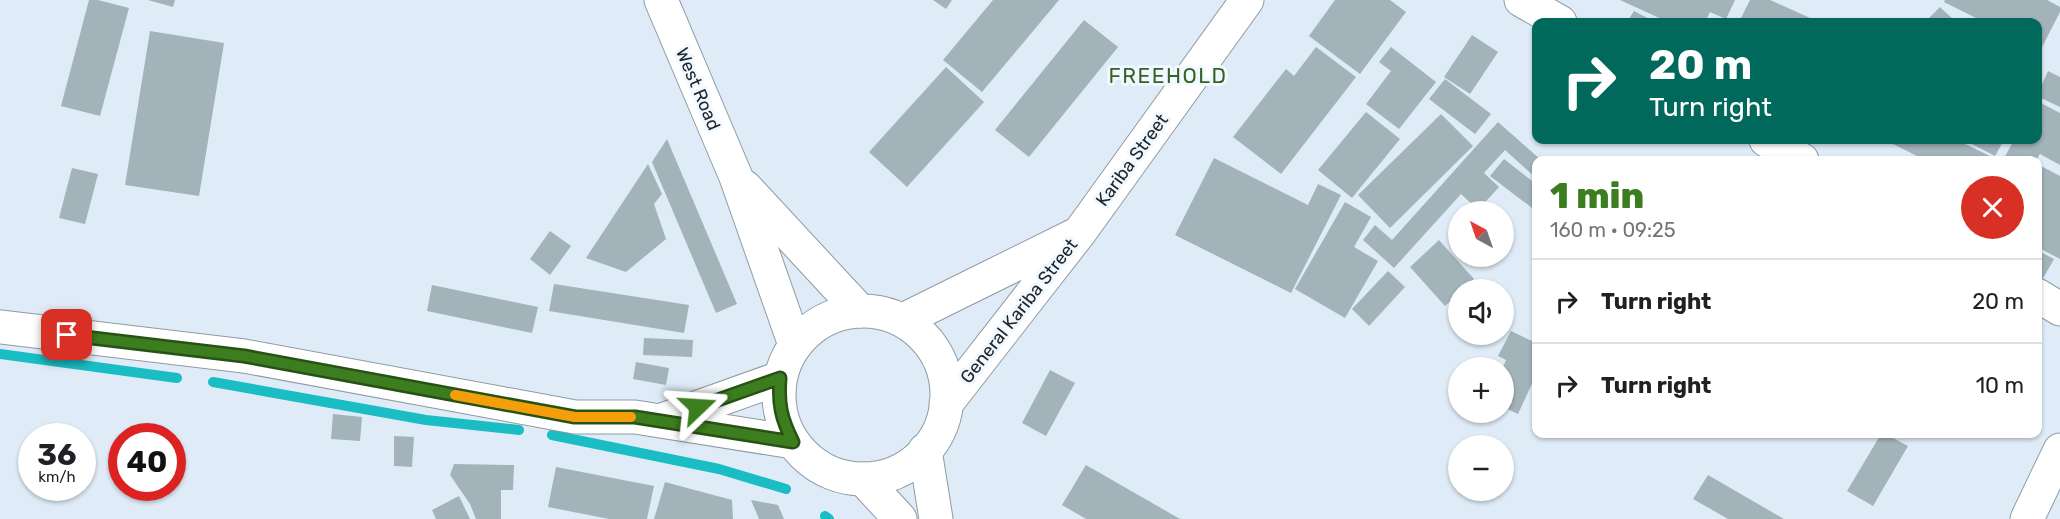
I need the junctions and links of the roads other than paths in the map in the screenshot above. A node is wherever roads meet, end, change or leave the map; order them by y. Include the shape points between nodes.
1 (661, 0) edge
2 (1247, 0) edge
3 (1521, 0) edge
4 (1553, 18) edge
5 (1773, 144) edge
6 (1795, 156) edge
7 (736, 177) junction
8 (1080, 232) junction
9 (2042, 298) edge
10 (2060, 309) edge
11 (860, 311) junction
12 (903, 320) junction
13 (0, 327) edge
14 (795, 345) junction
15 (780, 378) junction
16 (946, 404) junction
17 (657, 421) junction
18 (793, 442) junction
19 (926, 450) junction
20 (2060, 450) edge
21 (863, 478) junction
22 (900, 519) edge
23 (936, 519) edge
24 (2027, 519) edge

1 - 7 street, West Road
2 - 8 street, Kariba Street
3 - 4 street
5 - 6 street
7 - 11 street, West Road
7 - 14 street, West Road
8 - 12 street, General Kariba Street
8 - 16 street, General Kariba Street
9 - 10 street
11 - 12 street via 882,312
11 - 14 street via 824,320
12 - 16 street via 923,335 938,355 946,379
13 - 17 street via 244,356 575,417
14 - 15 street
15 - 17 street
15 - 18 street via 783,422
16 - 19 street via 940,429
17 - 18 street
18 - 21 street via 823,469
19 - 21 street via 908,465 886,475
19 - 23 street
20 - 24 street
21 - 22 street

